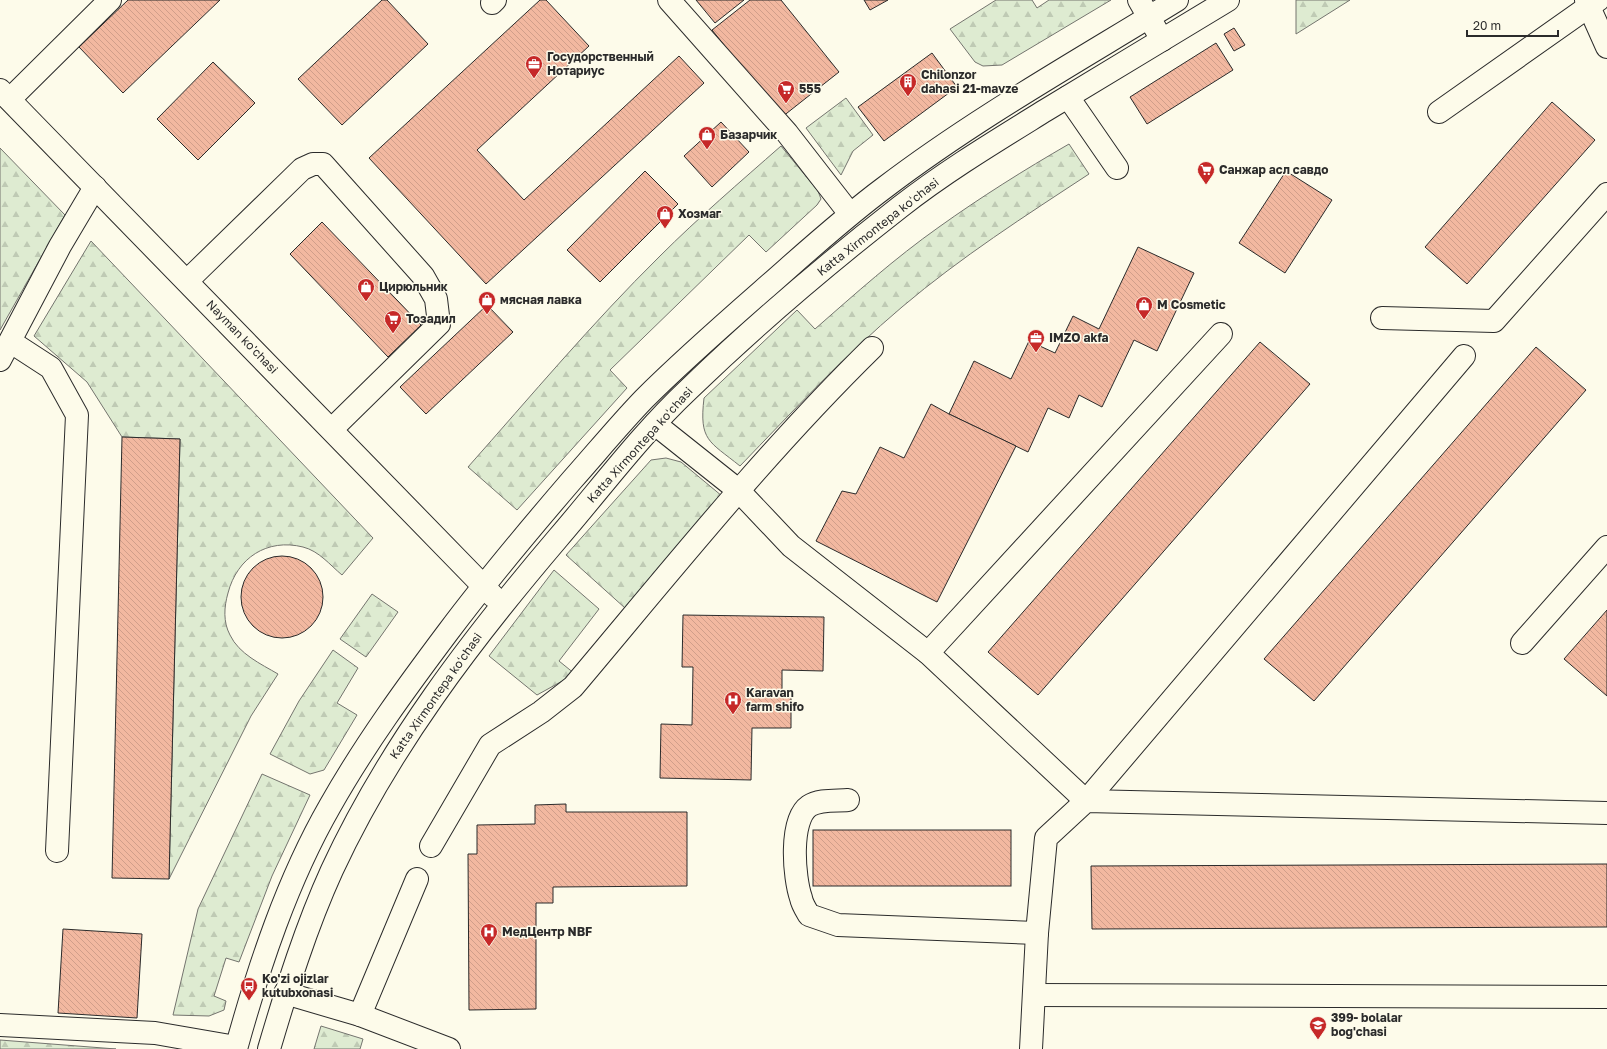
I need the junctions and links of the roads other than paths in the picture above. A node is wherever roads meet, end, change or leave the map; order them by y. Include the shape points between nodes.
1 (110, 0) edge
2 (669, 0) edge
3 (1177, 0) edge
4 (1228, 0) edge
5 (1591, 2) edge
6 (1144, 9) edge
7 (1162, 40) junction
8 (1607, 47) edge
9 (5, 94) edge
10 (1068, 97) junction
11 (1439, 112) dead end
12 (1117, 168) dead end
13 (95, 187) junction
14 (1607, 194) edge
15 (850, 214) junction
16 (187, 281) junction
17 (1382, 318) dead end
18 (1220, 334) dead end
19 (11, 342) junction
20 (872, 348) dead end
21 (1464, 356) dead end
22 (0, 360) edge
23 (655, 424) junction
24 (332, 429) junction
25 (738, 490) junction
26 (1607, 547) edge
27 (483, 585) junction
28 (502, 604) junction
29 (1522, 643) dead end
30 (928, 654) junction
31 (848, 800) dead end
32 (1086, 802) junction
33 (1607, 813) edge
34 (431, 846) dead end
35 (57, 851) dead end
36 (417, 879) dead end
37 (1037, 933) junction
38 (285, 993) junction
39 (1034, 995) junction
40 (1607, 997) edge
41 (360, 1015) junction
42 (0, 1025) edge
43 (236, 1048) edge
44 (269, 1049) edge
45 (449, 1049) edge
46 (1031, 1049) edge

1 - 9 main road
2 - 15 main road via 787,133
3 - 6 main road, Katta Xirmontepa koʻchasi
4 - 7 main road, Katta Xirmontepa koʻchasi
5 - 8 main road
5 - 11 main road
6 - 7 main road
6 - 15 main road, Katta Xirmontepa koʻchasi via 917,163
7 - 10 main road, Katta Xirmontepa koʻchasi
9 - 13 main road, Nayman ko'chasi
10 - 12 main road
10 - 23 main road, Katta Xirmontepa koʻchasi via 997,140 900,206 797,292 688,390
13 - 16 main road, Nayman ko'chasi
13 - 19 main road via 60,246
14 - 17 main road via 1494,321
15 - 27 main road, Katta Xirmontepa koʻchasi via 700,346 642,401
16 - 24 main road, Nayman ko'chasi
16 - 24 main road via 302,169 313,164 323,164 423,276 436,299 439,324
18 - 30 main road
19 - 22 main road
19 - 35 main road via 51,368 76,415
20 - 25 main road via 820,398
21 - 32 main road
23 - 25 main road
23 - 28 main road, Katta Xirmontepa koʻchasi
24 - 27 main road, Nayman ko'chasi
25 - 30 main road via 791,546
25 - 34 main road via 573,687 542,712 490,745
26 - 29 main road
27 - 28 main road, Nayman ko'chasi
27 - 43 main road, Katta Xirmontepa koʻchasi via 397,699 328,808 296,872 249,1001
28 - 38 main road, Katta Xirmontepa koʻchasi via 423,712 357,821 315,909
30 - 32 main road
31 - 37 main road via 809,806 801,815 796,830 795,865 801,898 809,915 838,925
32 - 33 main road
32 - 37 main road via 1046,838
36 - 41 main road
37 - 39 main road
38 - 41 main road
38 - 44 main road, Katta Xirmontepa koʻchasi
39 - 40 main road
39 - 46 main road
41 - 45 main road
42 - 43 main road via 155,1033

